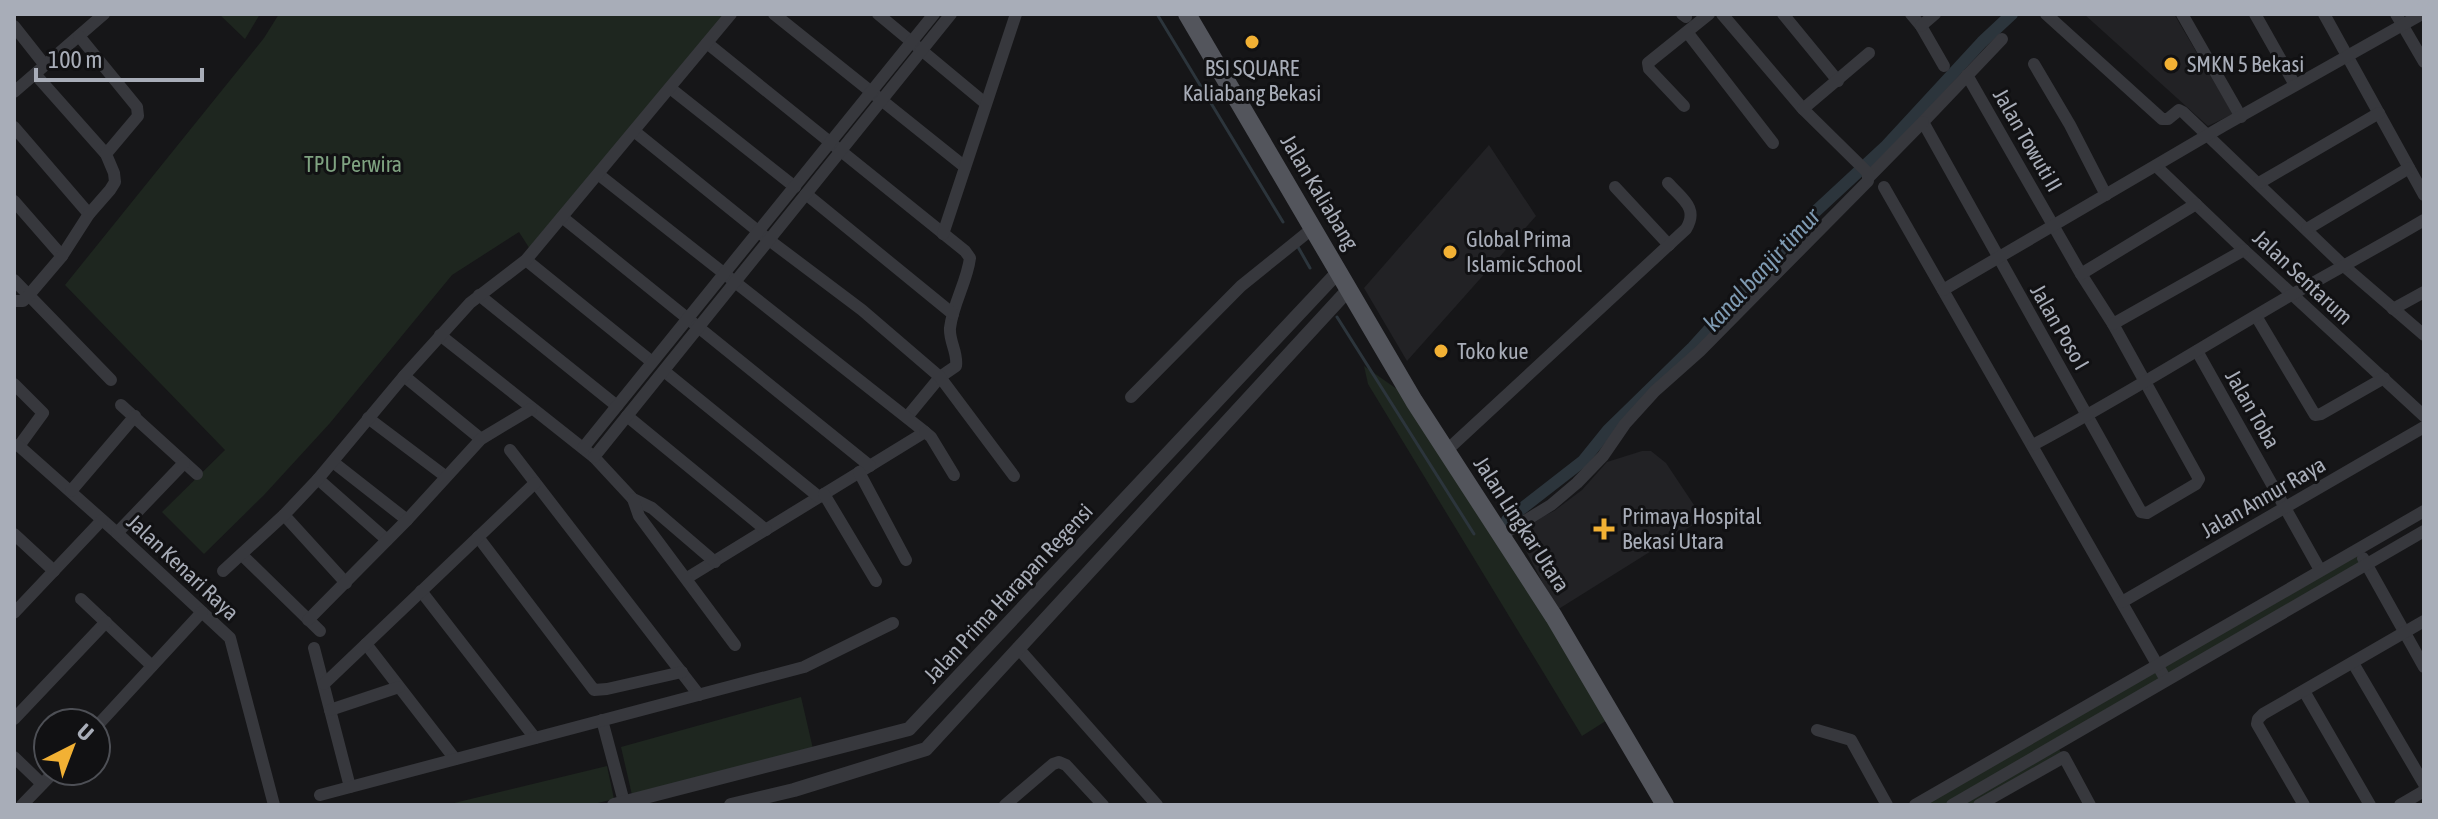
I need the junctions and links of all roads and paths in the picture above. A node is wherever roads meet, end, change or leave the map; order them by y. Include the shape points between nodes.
1 (104, 14) edge
2 (731, 14) edge
3 (878, 14) edge
4 (934, 14) edge
5 (951, 14) edge
6 (1016, 14) edge
7 (1187, 14) edge
8 (1709, 14) edge
9 (1722, 14) edge
10 (1783, 14) edge
11 (1911, 14) edge
12 (1935, 14) edge
13 (2046, 14) edge
14 (2182, 14) edge
15 (2255, 14) edge
16 (2324, 14) edge
17 (2422, 14) edge
18 (783, 17) edge
19 (2399, 20) edge
20 (14, 26) edge
21 (1921, 26) junction
22 (1687, 32) junction
23 (79, 36) junction
24 (2002, 39) dead end
25 (707, 43) junction
26 (916, 47) junction
27 (1869, 53) dead end
28 (2348, 56) junction
29 (2424, 62) edge
30 (44, 64) junction
31 (2034, 64) dead end
32 (1944, 66) dead end
33 (35, 74) junction
34 (1967, 75) junction
35 (1838, 81) junction
36 (2295, 85) junction
37 (670, 88) junction
38 (14, 92) edge
39 (877, 95) junction
40 (985, 103) junction
41 (1684, 106) dead end
42 (1803, 109) junction
43 (2379, 113) junction
44 (2241, 117) junction
45 (1923, 122) junction
46 (14, 127) edge
47 (634, 131) junction
48 (2209, 136) junction
49 (1773, 143) dead end
50 (835, 147) junction
51 (106, 154) junction
52 (2156, 166) junction
53 (965, 167) junction
54 (2409, 168) junction
55 (598, 174) junction
56 (1868, 176) junction
57 (1668, 183) dead end
58 (2259, 183) junction
59 (1615, 187) dead end
60 (1884, 187) dead end
61 (800, 190) junction
62 (2106, 195) junction
63 (2424, 195) edge
64 (14, 201) edge
65 (2196, 204) junction
66 (89, 214) junction
67 (562, 217) junction
68 (2424, 220) edge
69 (2055, 226) junction
70 (2307, 229) junction
71 (759, 231) junction
72 (1309, 231) junction
73 (943, 234) junction
74 (769, 240) junction
75 (1669, 245) junction
76 (2244, 250) junction
77 (62, 256) junction
78 (1998, 258) junction
79 (526, 260) junction
80 (2345, 267) junction
81 (725, 273) junction
82 (2081, 274) junction
83 (14, 280) edge
84 (736, 281) junction
85 (1328, 283) junction
86 (1943, 290) junction
87 (2424, 292) edge
88 (479, 295) junction
89 (2292, 295) junction
90 (28, 296) junction
91 (1340, 300) junction
92 (14, 301) edge
93 (2393, 309) junction
94 (953, 314) junction
95 (2256, 316) junction
96 (687, 319) junction
97 (2113, 324) junction
98 (698, 327) junction
99 (440, 335) junction
100 (2424, 335) edge
101 (2197, 351) junction
102 (652, 362) junction
103 (664, 371) junction
104 (404, 376) junction
105 (940, 377) junction
106 (2384, 378) junction
107 (111, 380) dead end
108 (2144, 383) junction
109 (14, 384) edge
110 (1131, 397) dead end
111 (121, 405) dead end
112 (617, 406) junction
113 (531, 409) junction
114 (135, 416) junction
115 (627, 416) junction
116 (2088, 416) junction
117 (2424, 416) edge
118 (907, 417) junction
119 (368, 418) junction
120 (2424, 427) edge
121 (925, 432) junction
122 (481, 439) junction
123 (2033, 445) junction
124 (16, 446) edge
125 (583, 448) junction
126 (510, 450) dead end
127 (1445, 452) junction
128 (594, 457) junction
129 (333, 462) junction
130 (184, 463) junction
131 (865, 469) junction
132 (197, 474) dead end
133 (954, 475) dead end
134 (445, 476) junction
135 (1014, 476) dead end
136 (318, 479) junction
137 (535, 483) junction
138 (71, 491) junction
139 (822, 495) junction
140 (633, 499) junction
141 (2286, 507) junction
142 (2424, 511) edge
143 (284, 515) junction
144 (1112, 517) junction
145 (102, 520) junction
146 (407, 520) junction
147 (766, 530) junction
148 (1126, 530) junction
149 (2424, 531) edge
150 (1500, 532) junction
151 (117, 533) junction
152 (14, 534) edge
153 (478, 537) junction
154 (387, 540) junction
155 (2358, 549) junction
156 (242, 555) junction
157 (906, 560) dead end
158 (715, 562) junction
159 (2366, 564) junction
160 (2320, 570) junction
161 (54, 571) junction
162 (223, 571) dead end
163 (687, 578) junction
164 (876, 581) dead end
165 (346, 583) junction
166 (421, 591) junction
167 (81, 599) dead end
168 (2122, 602) junction
169 (202, 612) junction
170 (14, 613) edge
171 (308, 620) junction
172 (2424, 621) edge
173 (106, 622) junction
174 (893, 623) dead end
175 (320, 631) dead end
176 (2404, 632) junction
177 (366, 644) junction
178 (735, 645) dead end
179 (314, 648) dead end
180 (1018, 648) junction
181 (2353, 663) junction
182 (2157, 664) junction
183 (152, 666) junction
184 (2424, 667) edge
185 (682, 672) junction
186 (2166, 680) junction
187 (324, 684) junction
188 (399, 687) junction
189 (2304, 691) junction
190 (699, 695) junction
191 (112, 710) edge
192 (330, 710) junction
193 (14, 719) edge
194 (602, 720) junction
195 (1817, 730) dead end
196 (910, 731) junction
197 (535, 738) junction
198 (2056, 745) junction
199 (918, 750) junction
200 (14, 757) edge
201 (2064, 757) junction
202 (455, 759) junction
203 (32, 774) edge
204 (2424, 784) edge
205 (39, 787) edge
206 (350, 787) junction
207 (2424, 791) edge
208 (320, 795) dead end
209 (621, 804) edge
210 (22, 805) edge
211 (274, 805) edge
212 (731, 805) edge
213 (1005, 805) edge
214 (1103, 805) edge
215 (1157, 805) edge
216 (1665, 805) edge
217 (1887, 805) edge
218 (1915, 805) edge
219 (1952, 805) edge
220 (1979, 805) edge
221 (2090, 805) edge
222 (2304, 805) edge
223 (2370, 805) edge
224 (2400, 805) edge

1 - 23 street
2 - 25 street
3 - 26 street
4 - 26 street
5 - 26 street
6 - 40 street
7 - 72 main road, Jalan Kaliabang
8 - 22 street
9 - 42 street
10 - 35 street
11 - 21 street
12 - 21 street
13 - 48 street via 2162,119 2179,110
14 - 44 street
15 - 36 street
16 - 28 street
17 - 19 street
18 - 39 street
19 - 28 street
19 - 29 street
20 - 30 street
21 - 32 street
22 - 41 street via 1648,63
22 - 49 street
23 - 30 street
23 - 51 street via 137,107 138,116
24 - 34 street
25 - 37 street
25 - 50 street
26 - 39 street
26 - 40 street
27 - 35 street
28 - 36 street
28 - 43 street
30 - 33 street
31 - 62 street
33 - 38 street
33 - 51 street
34 - 45 street
34 - 69 street, Jalan Towuti II
35 - 42 street
36 - 44 street
37 - 47 street
37 - 61 street
39 - 50 street
39 - 53 street
40 - 53 street
42 - 56 street
43 - 54 street
43 - 58 street
44 - 48 street
45 - 56 street
45 - 78 street, Jalan Poso I
46 - 66 street
47 - 55 street
47 - 71 street
48 - 52 street
48 - 58 street
50 - 61 street
50 - 73 street
51 - 66 street via 115,182
52 - 62 street
52 - 65 street, Jalan Sentarum
53 - 73 street
54 - 63 street
54 - 70 street
55 - 67 street
55 - 81 street
56 - 150 street via 1858,192 1655,391 1577,483 1551,505
57 - 75 street via 1691,209 1692,219
58 - 70 street
59 - 75 street
60 - 86 street
61 - 71 street
61 - 74 street
61 - 94 street
62 - 69 street
64 - 77 street
65 - 76 street, Jalan Sentarum
65 - 82 street
66 - 77 street
67 - 79 street
67 - 96 street
68 - 80 street
69 - 78 street
69 - 82 street, Jalan Towuti II
70 - 80 street
71 - 74 street
71 - 81 street
72 - 85 main road, Jalan Kaliabang
72 - 110 street via 1241,286
73 - 94 street via 970,258
74 - 84 street
74 - 105 street
75 - 127 street
76 - 89 street, Jalan Sentarum
76 - 97 street
77 - 90 street
78 - 86 street
78 - 116 street, Jalan Poso I
79 - 88 street
79 - 102 street
80 - 89 street
80 - 93 street
81 - 84 street
81 - 96 street
82 - 97 street, Jalan Towuti II
83 - 90 street
84 - 98 street
84 - 118 street
85 - 91 main road, Jalan Lingkar Utara
85 - 144 street, Jalan Prima Harapan Regensi
86 - 123 street
87 - 93 street
88 - 99 street
88 - 112 street
89 - 95 street
89 - 106 street, Jalan Sentarum
90 - 92 street
90 - 107 street
91 - 127 main road, Jalan Lingkar Utara
91 - 148 street, Jalan Prima Harapan Regensi
93 - 100 street
94 - 105 street via 950,333 956,366
95 - 101 street
95 - 106 street via 2315,415
96 - 98 street
96 - 102 street
97 - 108 street, Jalan Towuti II
98 - 103 street
98 - 131 street
99 - 104 street
99 - 113 street
101 - 108 street
101 - 141 street, Jalan Toba
102 - 112 street
103 - 115 street
103 - 139 street
104 - 119 street
104 - 122 street
105 - 118 street
105 - 135 street
106 - 117 street, Jalan Sentarum
108 - 116 street
108 - 116 street, Jalan Poso I via 2200,480 2147,513 2141,512
109 - 124 street via 43,413
111 - 114 street
112 - 125 street
113 - 122 street
113 - 125 street
114 - 130 street
114 - 138 street
115 - 128 street
115 - 147 street
116 - 123 street
118 - 121 street
119 - 129 street
119 - 134 street
120 - 141 street, Jalan Annur Raya
121 - 131 street
121 - 133 street
122 - 134 street
123 - 168 street
124 - 138 street, Jalan Kenari Raya
125 - 128 street
126 - 137 street
127 - 150 main road, Jalan Lingkar Utara
128 - 140 street
129 - 136 street
129 - 146 street
130 - 132 street
130 - 151 street
131 - 139 street
131 - 157 street
134 - 146 street
136 - 143 street
136 - 154 street
137 - 153 street
137 - 185 street
138 - 145 street, Jalan Kenari Raya
139 - 147 street
139 - 164 street
140 - 158 street via 652,508
140 - 163 street via 639,516
141 - 160 street, Jalan Toba
141 - 168 street, Jalan Annur Raya
142 - 155 street
143 - 156 street
143 - 165 street
144 - 148 street
144 - 196 street, Jalan Prima Harapan Regensi
145 - 151 street, Jalan Kenari Raya
145 - 161 street
146 - 154 street
147 - 158 street
148 - 180 street, Jalan Prima Harapan Regensi
149 - 159 street
150 - 216 main road, Jalan Lingkar Utara
151 - 169 street, Jalan Kenari Raya
152 - 161 street
153 - 166 street
153 - 185 street via 594,690
154 - 165 street
155 - 159 street
155 - 160 street
156 - 162 street
156 - 171 street
158 - 163 street
159 - 176 street
159 - 186 street
160 - 182 street
161 - 170 street
163 - 178 street
165 - 171 street
166 - 177 street
166 - 197 street
167 - 173 street
168 - 182 street
169 - 183 street
169 - 211 street, Jalan Kenari Raya via 234,648
171 - 175 street
172 - 176 street
173 - 183 street
173 - 193 street
174 - 190 street via 804,667
176 - 181 street
176 - 184 street
177 - 187 street
177 - 188 street
179 - 187 street
180 - 199 street, Jalan Prima Harapan Regensi via 926,749
180 - 215 street
181 - 189 street
181 - 204 street
182 - 186 street
182 - 218 street
183 - 191 street
185 - 190 street
186 - 198 street
187 - 192 street
188 - 192 street
188 - 202 street
189 - 222 street via 2263,714 2257,724
189 - 223 street
190 - 194 street
192 - 206 street
194 - 197 street
194 - 209 street
195 - 217 street via 1851,740
196 - 199 street
196 - 209 street
197 - 202 street
198 - 201 street
198 - 219 street
199 - 212 street, Jalan Prima Harapan Regensi
200 - 203 street
201 - 220 street
201 - 221 street
202 - 206 street
205 - 210 street
206 - 208 street
207 - 224 street
213 - 214 street via 1059,762

